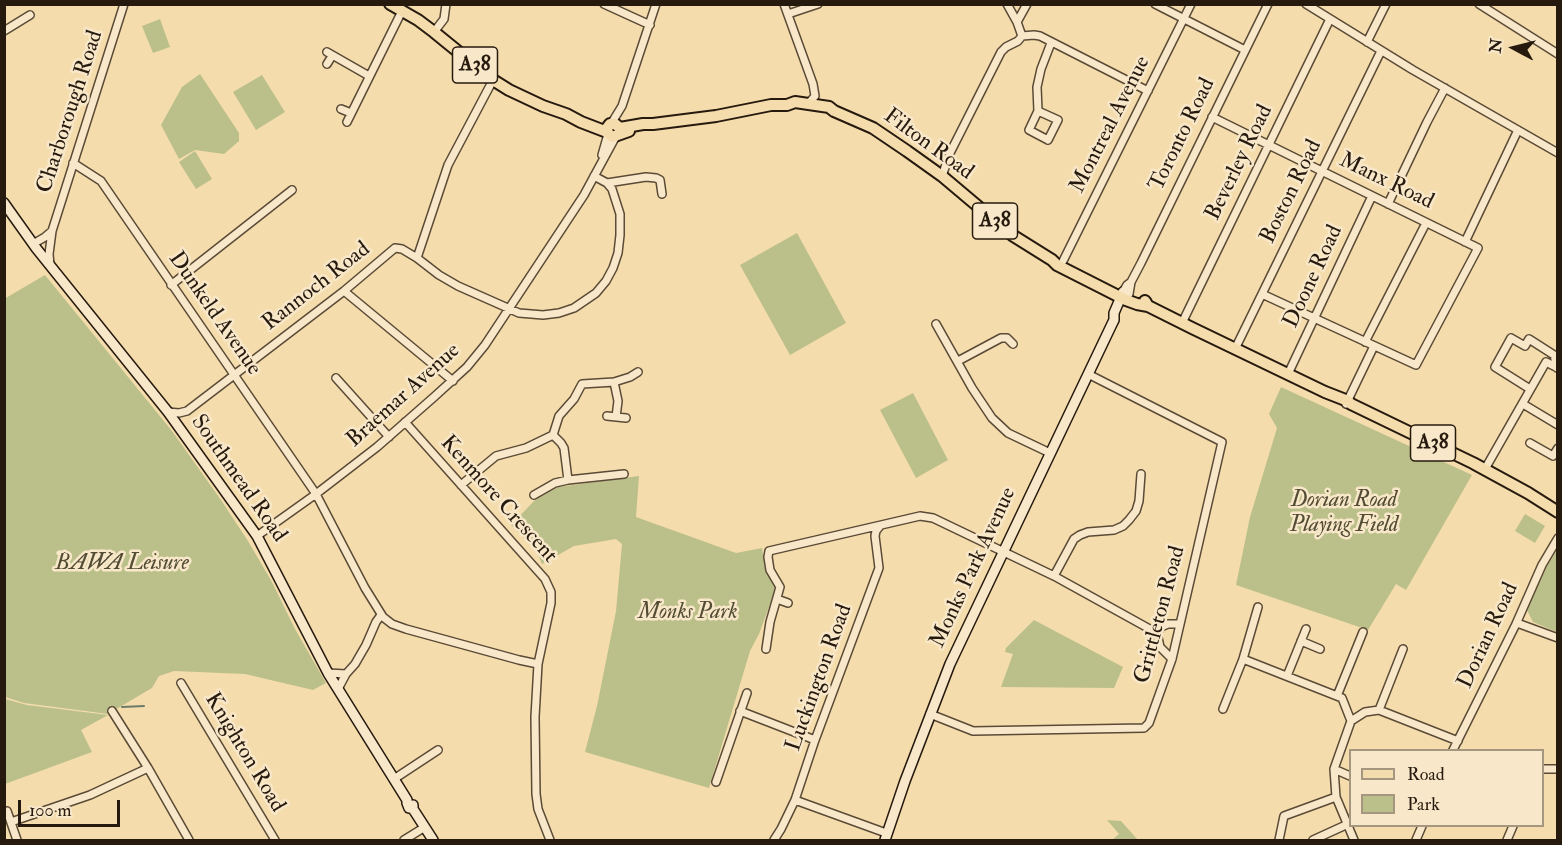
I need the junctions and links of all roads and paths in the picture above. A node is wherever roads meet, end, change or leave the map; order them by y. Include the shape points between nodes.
1 (124, 4) edge
2 (390, 4) edge
3 (446, 4) edge
4 (604, 4) edge
5 (656, 4) edge
6 (784, 4) edge
7 (818, 4) edge
8 (1007, 4) edge
9 (1027, 4) edge
10 (1155, 4) edge
11 (1191, 4) edge
12 (1268, 4) edge
13 (1306, 4) edge
14 (1386, 4) edge
15 (1479, 4) edge
16 (402, 11) junction
17 (30, 15) dead end
18 (788, 15) junction
19 (1330, 18) junction
20 (1184, 19) junction
21 (1017, 22) junction
22 (650, 24) junction
23 (4, 31) edge
24 (434, 32) junction
25 (1022, 36) junction
26 (1367, 42) junction
27 (1051, 43) junction
28 (1245, 50) junction
29 (1381, 51) junction
30 (1557, 54) edge
31 (327, 64) dead end
32 (369, 76) junction
33 (494, 80) junction
34 (813, 84) junction
35 (1445, 88) junction
36 (1148, 91) junction
37 (808, 104) junction
38 (787, 105) junction
39 (341, 109) dead end
40 (832, 109) junction
41 (1038, 111) junction
42 (351, 113) junction
43 (1212, 117) junction
44 (347, 122) dead end
45 (614, 130) junction
46 (1518, 130) junction
47 (1269, 145) junction
48 (1557, 153) edge
49 (73, 163) junction
50 (1322, 171) junction
51 (594, 176) junction
52 (942, 176) junction
53 (607, 183) junction
54 (292, 190) dead end
55 (662, 194) dead end
56 (1372, 196) junction
57 (4, 203) edge
58 (1388, 204) junction
59 (1426, 223) junction
60 (52, 231) junction
61 (1465, 242) junction
62 (33, 244) junction
63 (417, 258) junction
64 (1058, 260) junction
65 (50, 265) junction
66 (171, 285) junction
67 (345, 291) junction
68 (1262, 294) junction
69 (1125, 296) junction
70 (509, 309) junction
71 (1314, 318) junction
72 (1182, 323) junction
73 (936, 324) dead end
74 (1365, 342) junction
75 (1013, 344) dead end
76 (1374, 346) junction
77 (1235, 349) junction
78 (958, 361) junction
79 (1557, 368) edge
80 (638, 372) dead end
81 (234, 374) junction
82 (1088, 374) junction
83 (1288, 374) junction
84 (336, 378) dead end
85 (453, 381) junction
86 (614, 382) junction
87 (1530, 389) junction
88 (1347, 402) junction
89 (1523, 404) junction
90 (187, 411) junction
91 (168, 412) junction
92 (608, 416) dead end
93 (616, 417) junction
94 (626, 418) dead end
95 (405, 422) junction
96 (1557, 424) edge
97 (181, 430) junction
98 (553, 435) junction
99 (389, 437) junction
100 (1530, 443) dead end
101 (1557, 448) edge
102 (1050, 453) junction
103 (1485, 469) junction
104 (624, 474) dead end
105 (1141, 474) dead end
106 (568, 480) junction
107 (461, 485) junction
108 (316, 494) junction
109 (534, 495) dead end
110 (1557, 512) edge
111 (880, 526) junction
112 (257, 536) junction
113 (1557, 537) edge
114 (1003, 552) junction
115 (1054, 576) junction
116 (777, 599) junction
117 (788, 603) dead end
118 (1258, 607) dead end
119 (381, 615) junction
120 (1517, 623) junction
121 (1179, 624) junction
122 (1306, 629) dead end
123 (1363, 632) dead end
124 (1157, 633) junction
125 (1557, 639) edge
126 (1301, 641) junction
127 (766, 649) dead end
128 (1320, 649) dead end
129 (1403, 649) dead end
130 (1172, 659) junction
131 (1243, 659) junction
132 (538, 664) junction
133 (328, 673) junction
134 (346, 675) junction
135 (1287, 676) junction
136 (181, 683) dead end
137 (338, 689) junction
138 (747, 693) dead end
139 (1339, 697) junction
140 (1223, 709) dead end
141 (1379, 710) junction
142 (112, 711) dead end
143 (740, 711) junction
144 (930, 714) junction
145 (1351, 721) junction
146 (815, 740) junction
147 (1458, 741) junction
148 (1454, 749) edge
149 (438, 750) dead end
150 (148, 768) junction
151 (1334, 769) junction
152 (1349, 776) edge
153 (394, 779) junction
154 (716, 782) dead end
155 (1336, 797) junction
156 (795, 800) junction
157 (7, 811) dead end
158 (11, 822) junction
159 (1348, 824) joint
160 (425, 827) junction
161 (886, 837) edge
162 (17, 840) edge
163 (189, 840) edge
164 (275, 840) edge
165 (404, 840) edge
166 (433, 840) edge
167 (550, 840) edge
168 (774, 840) edge
169 (1279, 840) edge
170 (1312, 840) edge

1 - 49 street, Charborough Road
2 - 16 main road, A38
3 - 24 street via 444,19
4 - 22 street
5 - 22 street, Braemar Avenue
6 - 18 street
7 - 18 street
8 - 21 street
9 - 21 street
10 - 20 street
11 - 20 street, Montreal Avenue
12 - 28 street, Toronto Road
13 - 19 street
14 - 26 street
15 - 30 street
16 - 24 main road, A38
16 - 32 street
17 - 23 street
18 - 34 street
19 - 26 street
19 - 47 street, Beverley Road
20 - 28 street
20 - 36 street, Montreal Avenue
21 - 25 street
22 - 45 street, Braemar Avenue
24 - 33 main road, A38
25 - 27 street via 1036,35
25 - 52 street via 1001,52
26 - 29 street
27 - 36 street
27 - 41 street via 1037,87
28 - 43 street, Toronto Road
29 - 35 street
29 - 50 street, Boston Road
31 - 32 street via 329,54
32 - 42 street
33 - 45 main road, A38 via 581,122
33 - 63 street via 448,165
34 - 37 street via 815,96
34 - 40 street
35 - 46 street
35 - 58 street
36 - 64 street, Montreal Avenue
37 - 38 main road, Filton Road / A38
37 - 40 main road, Filton Road / A38
38 - 40 main road, Filton Road / A38 via 828,112
38 - 45 main road, Filton Road / A38
39 - 42 street
40 - 52 main road, Filton Road / A38 via 873,128
41 - 41 street via 1058,120 1048,140 1029,130
42 - 44 street
43 - 47 street, Manx Road
43 - 69 street, Toronto Road via 1127,285
45 - 51 street, Braemar Avenue via 606,157
46 - 48 street
46 - 61 street
47 - 50 street, Manx Road
47 - 72 street, Beverley Road
49 - 60 street, Charborough Road
49 - 66 street, Dunkeld Avenue via 101,181
50 - 56 street, Manx Road
50 - 68 street, Boston Road
51 - 53 street
51 - 70 street, Braemar Avenue
52 - 64 main road, Filton Road / A38 via 1012,235
53 - 55 street via 656,177
53 - 70 street, Rannoch Road via 618,205 621,235 606,281 585,302 559,313 531,315
54 - 66 street
56 - 58 street, Manx Road
56 - 71 street, Doone Road
57 - 62 main road, Southmead Road
58 - 59 street, Manx Road
59 - 61 street, Manx Road
59 - 74 street
60 - 62 street
60 - 65 street, Charborough Road
61 - 76 street, Manx Road via 1478,248 1416,365
62 - 65 main road, Southmead Road
63 - 67 street, Rannoch Road via 395,248
63 - 70 street, Rannoch Road via 451,282
64 - 69 main road, Filton Road / A38
65 - 91 main road, Southmead Road
66 - 81 street, Dunkeld Avenue
67 - 81 street, Rannoch Road
67 - 85 street
68 - 71 street
68 - 77 street, Boston Road
69 - 72 main road, Filton Road / A38 via 1145,302
69 - 82 main road, Monks Park Avenue
70 - 85 street, Braemar Avenue via 485,345
71 - 74 street
71 - 83 street, Doone Road
72 - 77 main road, Filton Road / A38
73 - 78 street
74 - 76 street
75 - 78 street via 1000,338
76 - 88 street
77 - 83 main road, Filton Road / A38
78 - 102 street via 982,405 1000,426
79 - 87 street via 1546,362
79 - 87 street via 1554,355 1528,339 1525,346 1511,338 1495,367
80 - 86 street
81 - 90 street, Rannoch Road
81 - 108 street, Dunkeld Avenue
82 - 102 main road, Monks Park Avenue
82 - 121 street, Grittleton Road via 1222,442
83 - 88 main road, Filton Road / A38
84 - 99 street
85 - 95 street, Braemar Avenue
86 - 93 street
86 - 98 street via 580,385 559,416
87 - 89 street
88 - 103 main road, Filton Road / A38
89 - 96 street
89 - 103 street
90 - 91 street
90 - 97 street
91 - 97 main road, Southmead Road
92 - 93 street
93 - 94 street
95 - 99 street, Braemar Avenue
95 - 107 street, Kenmore Crescent
97 - 112 main road, Southmead Road
98 - 106 street via 564,448
98 - 107 street via 496,456
99 - 108 street, Braemar Avenue
100 - 101 street via 1553,456
102 - 114 main road, Monks Park Avenue
103 - 110 main road, Filton Road / A38
104 - 106 street
105 - 115 street via 1139,501 1130,520 1114,530 1088,532 1074,539
106 - 109 street
107 - 132 street, Kenmore Crescent via 545,579 551,592
108 - 112 street, Braemar Avenue
108 - 119 street
111 - 114 street via 925,516
111 - 116 street via 769,551 770,570 780,587
111 - 146 street, Luckington Road via 875,536 879,568
112 - 133 main road, Southmead Road
113 - 120 street, Dorian Road
114 - 115 street
114 - 144 main road, Monks Park Avenue
115 - 124 street
116 - 117 street
116 - 127 street via 763,640
118 - 131 street
119 - 132 street via 406,629
119 - 134 street
120 - 125 street
120 - 147 street, Dorian Road
121 - 124 street via 1168,624
121 - 130 street, Grittleton Road
122 - 126 street
123 - 139 street
124 - 130 street via 1160,647
126 - 128 street
126 - 135 street
129 - 141 street
130 - 144 street, Grittleton Road via 1149,723 1143,728 973,731
131 - 135 street
131 - 140 street
132 - 167 street via 536,794
133 - 134 street
133 - 137 main road, Southmead Road
134 - 137 street
135 - 139 street
136 - 164 street, Knighton Road
137 - 153 main road, Southmead Road
138 - 143 street
139 - 145 street
141 - 145 street via 1365,712
141 - 147 street
142 - 150 street
143 - 146 street
143 - 154 street
144 - 161 main road, Monks Park Avenue
145 - 151 street
146 - 156 street, Luckington Road
147 - 148 street, Dorian Road
149 - 153 street
150 - 158 street via 90,795
150 - 163 street
151 - 152 street
151 - 155 street
153 - 160 main road, Southmead Road
155 - 159 street
155 - 169 street via 1284,816
156 - 161 street
156 - 168 street, Luckington Road
157 - 158 street
158 - 162 street
159 - 170 street
160 - 165 street
160 - 166 main road, Southmead Road

